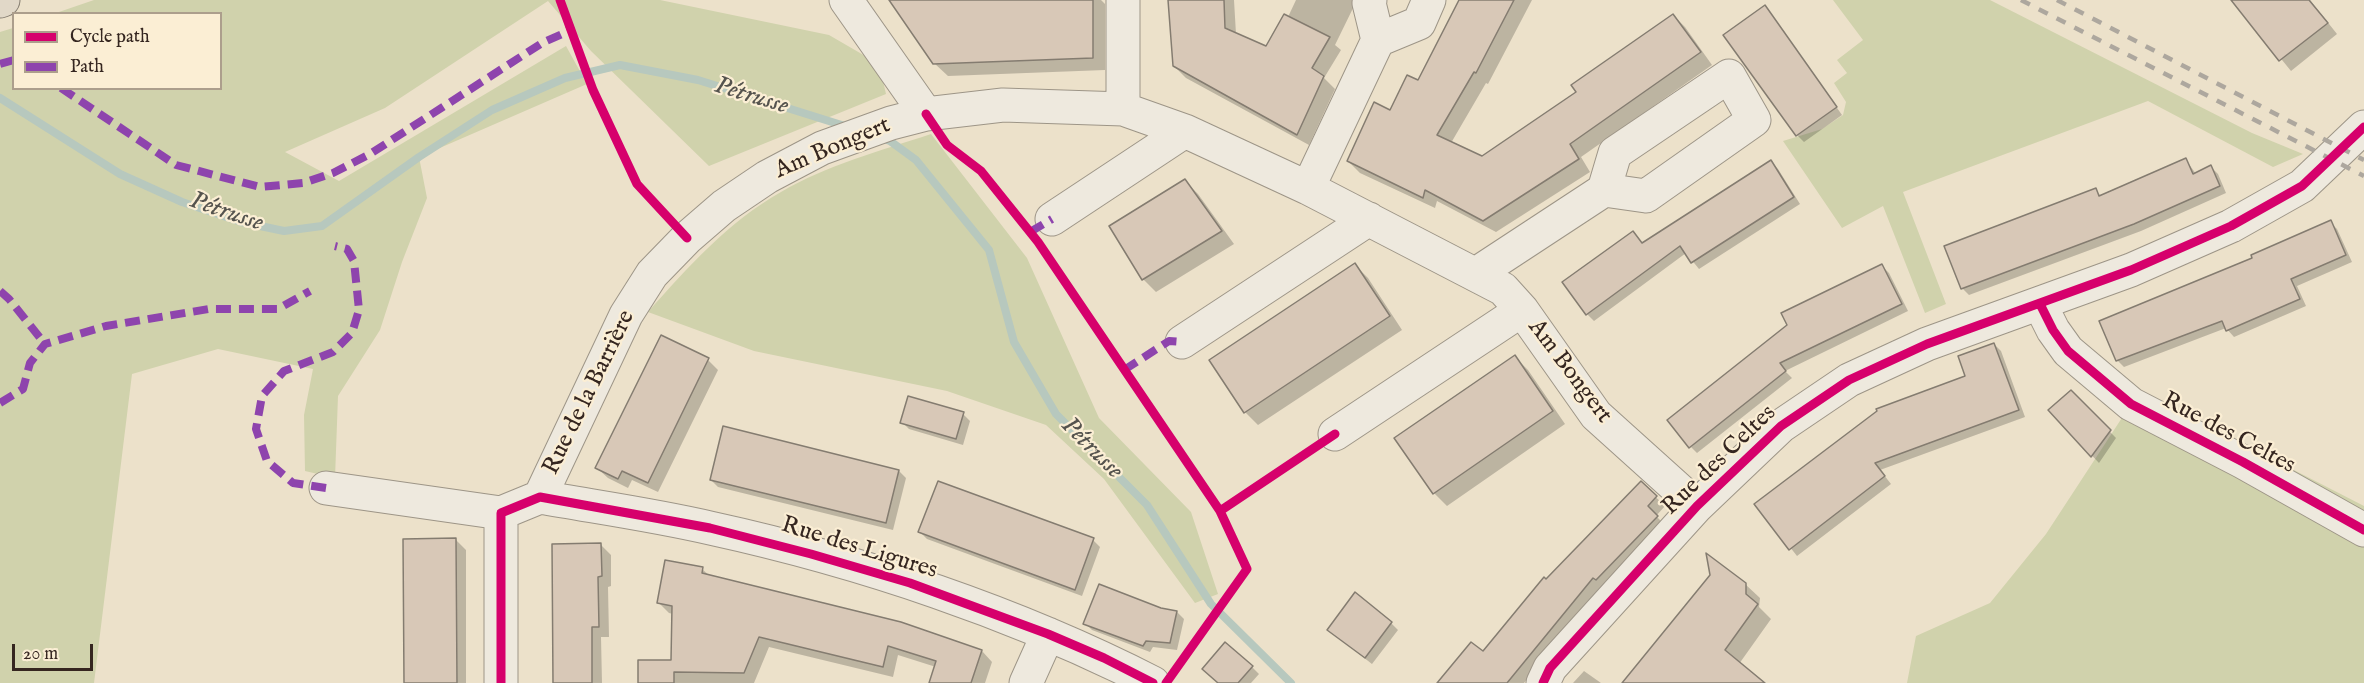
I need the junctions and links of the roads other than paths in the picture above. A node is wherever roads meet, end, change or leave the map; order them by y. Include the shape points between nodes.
1 (846, 0) edge
2 (1123, 0) edge
3 (1370, 0) edge
4 (1430, 0) edge
5 (1378, 40) junction
6 (1123, 109) junction
7 (926, 114) junction
8 (2364, 127) edge
9 (1185, 131) junction
10 (1308, 188) junction
11 (1604, 190) dead end
12 (1052, 219) dead end
13 (1369, 219) junction
14 (687, 238) joint
15 (1476, 274) junction
16 (2040, 304) junction
17 (1522, 310) junction
18 (1182, 342) dead end
19 (1335, 434) dead end
20 (326, 488) dead end
21 (540, 497) junction
22 (1697, 506) junction
23 (501, 513) junction
24 (2364, 530) edge
25 (1048, 634) junction
26 (501, 683) edge
27 (1026, 683) edge
28 (1153, 683) edge
29 (1543, 683) edge

1 - 7 street, Am Bongert
2 - 6 street
3 - 5 street
4 - 5 street via 1419,23
5 - 10 street
6 - 7 street, Am Bongert via 1003,105
6 - 9 street, Am Bongert
7 - 14 street, Am Bongert via 822,148 766,177
8 - 16 street, Rue des Celtes via 2302,186 2231,226
9 - 10 street, Am Bongert
9 - 12 street
10 - 13 street, Am Bongert
11 - 15 street
13 - 15 street, Am Bongert
13 - 18 street
14 - 21 street, Rue de la Barrière via 652,274 626,315
15 - 17 street, Am Bongert via 1503,289
16 - 22 street, Rue des Celtes via 1928,344 1849,380 1781,426
16 - 24 street, Rue des Celtes via 2068,351 2131,404
17 - 19 street, Am Bongert
17 - 22 street, Am Bongert via 1596,414
20 - 23 street
21 - 23 street, Rue de la Barrière
21 - 25 street, Rue des Ligures via 710,528 811,554 910,583
22 - 29 street, Rue des Celtes via 1550,668
23 - 26 street
25 - 27 street
25 - 28 street, Rue des Ligures

